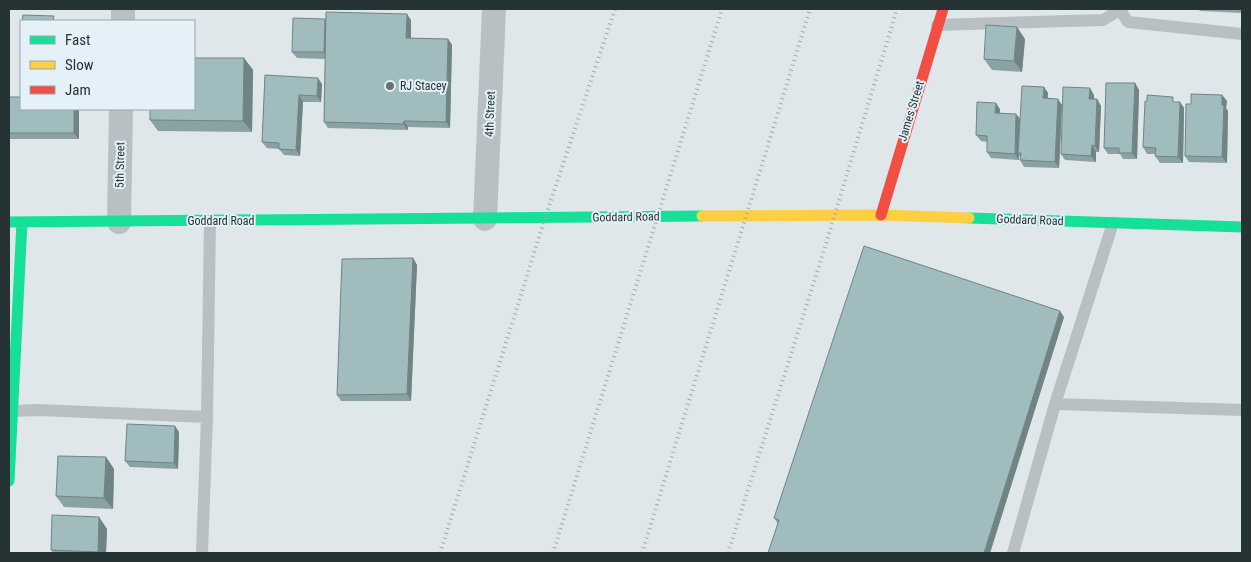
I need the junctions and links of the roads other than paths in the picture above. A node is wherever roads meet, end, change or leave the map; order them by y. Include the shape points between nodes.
1 (494, 9) edge
2 (942, 9) edge
3 (1120, 10) edge
4 (937, 25) junction
5 (1242, 34) edge
6 (121, 110) edge
7 (881, 214) junction
8 (485, 219) junction
9 (9, 222) edge
10 (22, 222) junction
11 (119, 222) junction
12 (210, 222) junction
13 (1113, 223) junction
14 (1242, 227) edge
15 (1055, 404) junction
16 (1242, 410) edge
17 (10, 411) edge
18 (207, 417) junction
19 (9, 481) edge
20 (202, 553) edge
21 (1013, 553) edge

1 - 8 street, 4th Street
2 - 4 street, James Street
3 - 4 lane via 1103,20
3 - 5 lane via 1128,22
4 - 7 street, James Street
6 - 11 street, 5th Street
7 - 8 street, Goddard Road
7 - 13 street, Goddard Road
8 - 12 street, Goddard Road
9 - 10 street, Goddard Road
10 - 11 street, Goddard Road
10 - 17 street
11 - 12 street, Goddard Road
12 - 18 lane
13 - 14 street, Goddard Road
13 - 15 lane
15 - 16 lane
15 - 21 lane
17 - 18 lane
17 - 19 street
18 - 20 lane

